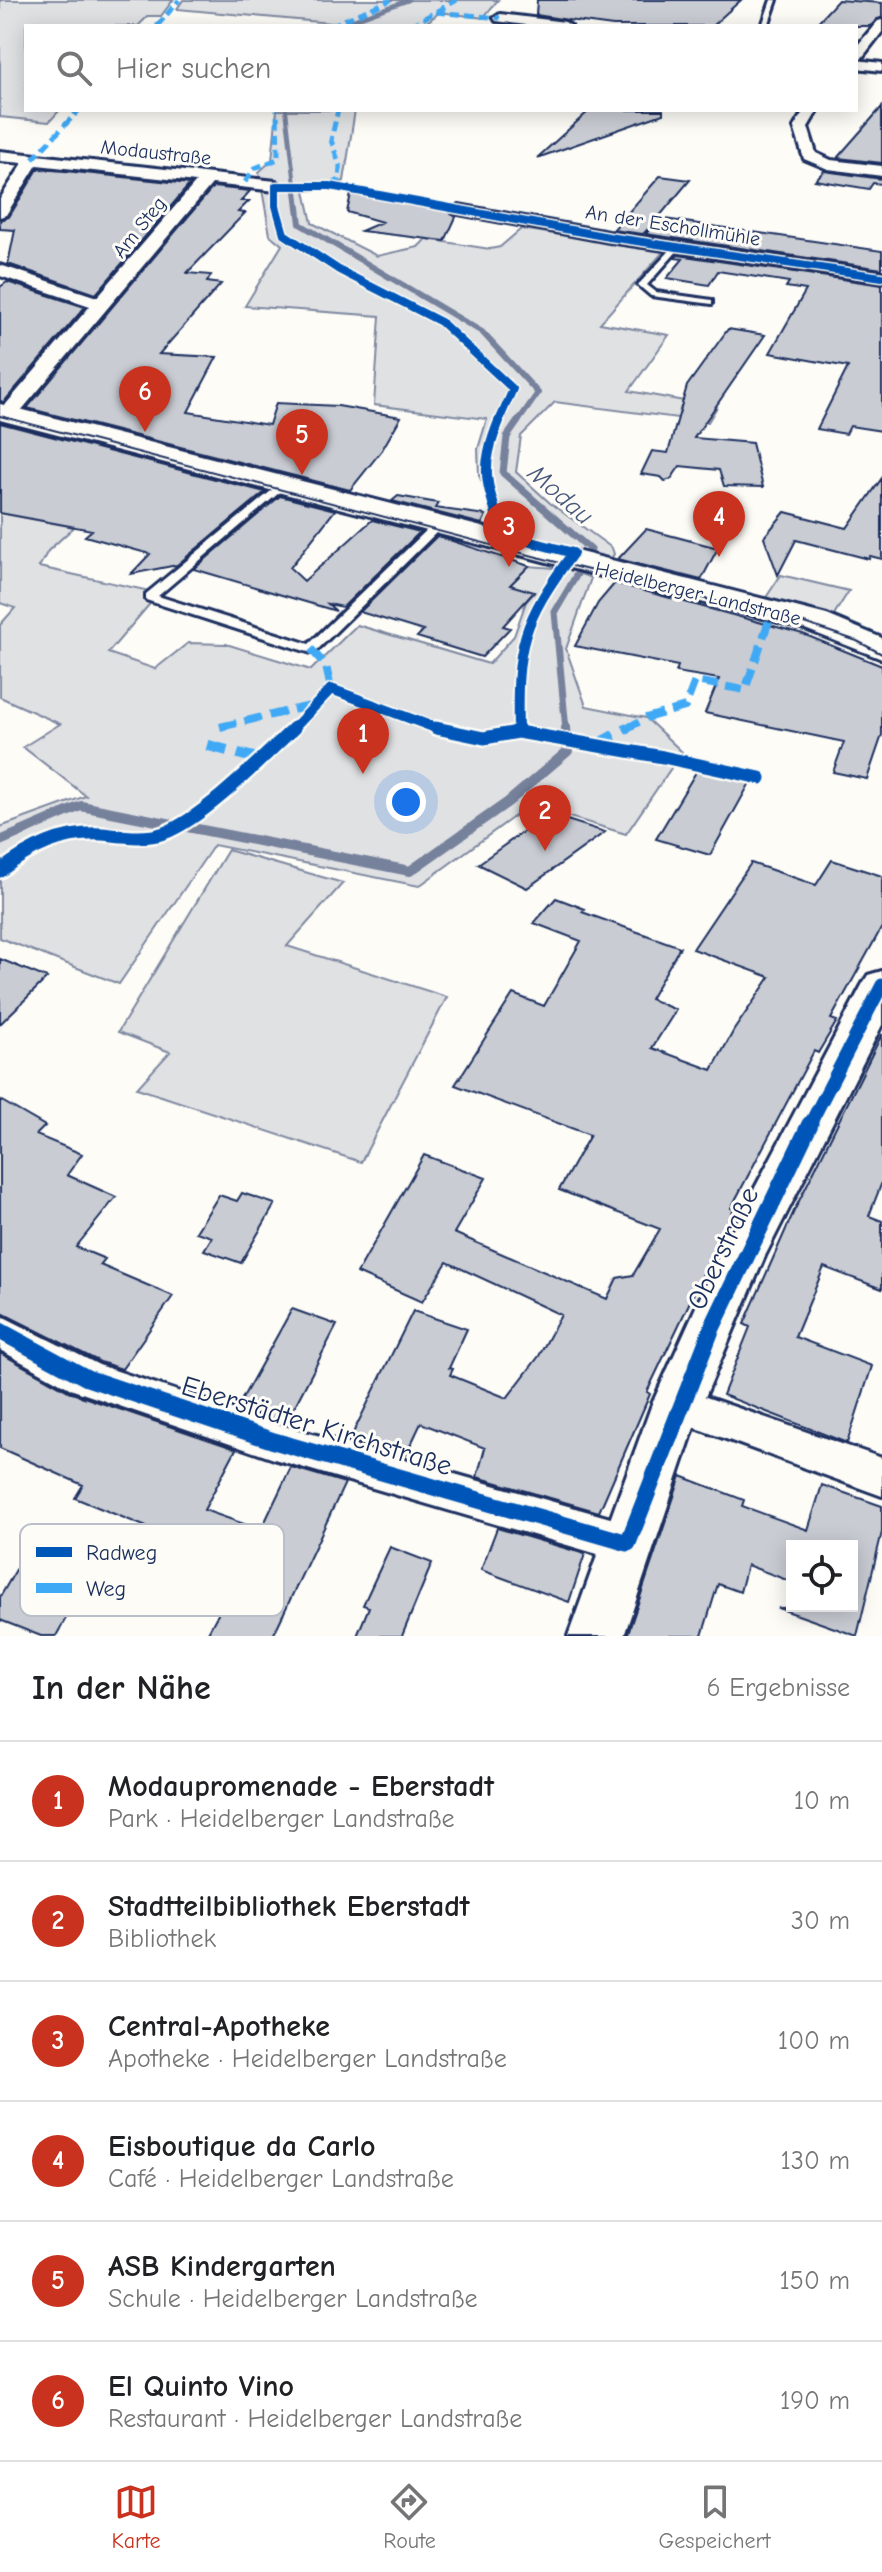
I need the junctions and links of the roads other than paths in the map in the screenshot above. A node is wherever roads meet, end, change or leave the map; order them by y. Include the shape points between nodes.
1 (774, 0) edge
2 (500, 18) dead end
3 (549, 24) edge
4 (766, 24) edge
5 (882, 24) edge
6 (858, 54) edge
7 (858, 64) edge
8 (882, 67) edge
9 (810, 112) edge
10 (0, 156) edge
11 (33, 159) junction
12 (882, 171) edge
13 (209, 177) junction
14 (276, 186) dead end
15 (459, 210) dead end
16 (0, 212) edge
17 (677, 246) junction
18 (1, 272) edge
19 (882, 277) edge
20 (709, 302) dead end
21 (103, 305) junction
22 (4, 413) edge
23 (282, 485) junction
24 (437, 526) junction
25 (875, 636) edge
26 (882, 985) edge
27 (0, 1331) edge
28 (677, 1404) junction
29 (882, 1477) edge
30 (628, 1543) junction
31 (596, 1636) edge

1 - 4 lane
2 - 3 street
5 - 6 street
7 - 8 street
9 - 12 street via 801,127 811,158
10 - 11 street, Modaustraße
11 - 13 street, Modaustraße
11 - 16 street
13 - 14 street, Modaustraße
13 - 21 street, Am Steg
15 - 17 street, An der Eschollmühle
17 - 19 street, An der Eschollmühle
17 - 20 lane via 647,276 644,288
18 - 21 street
21 - 22 street, Am Steg
22 - 23 street, Heidelberger Landstraße
23 - 24 street, Heidelberger Landstraße
23 - 24 lane via 150,597 311,649
24 - 25 street, Heidelberger Landstraße
26 - 28 street, Oberstraße via 742,1256
27 - 30 street, Eberstädter Kirchstraße via 87,1378 274,1441
28 - 29 street
28 - 30 street, Oberstraße
30 - 31 street, Oberstraße

